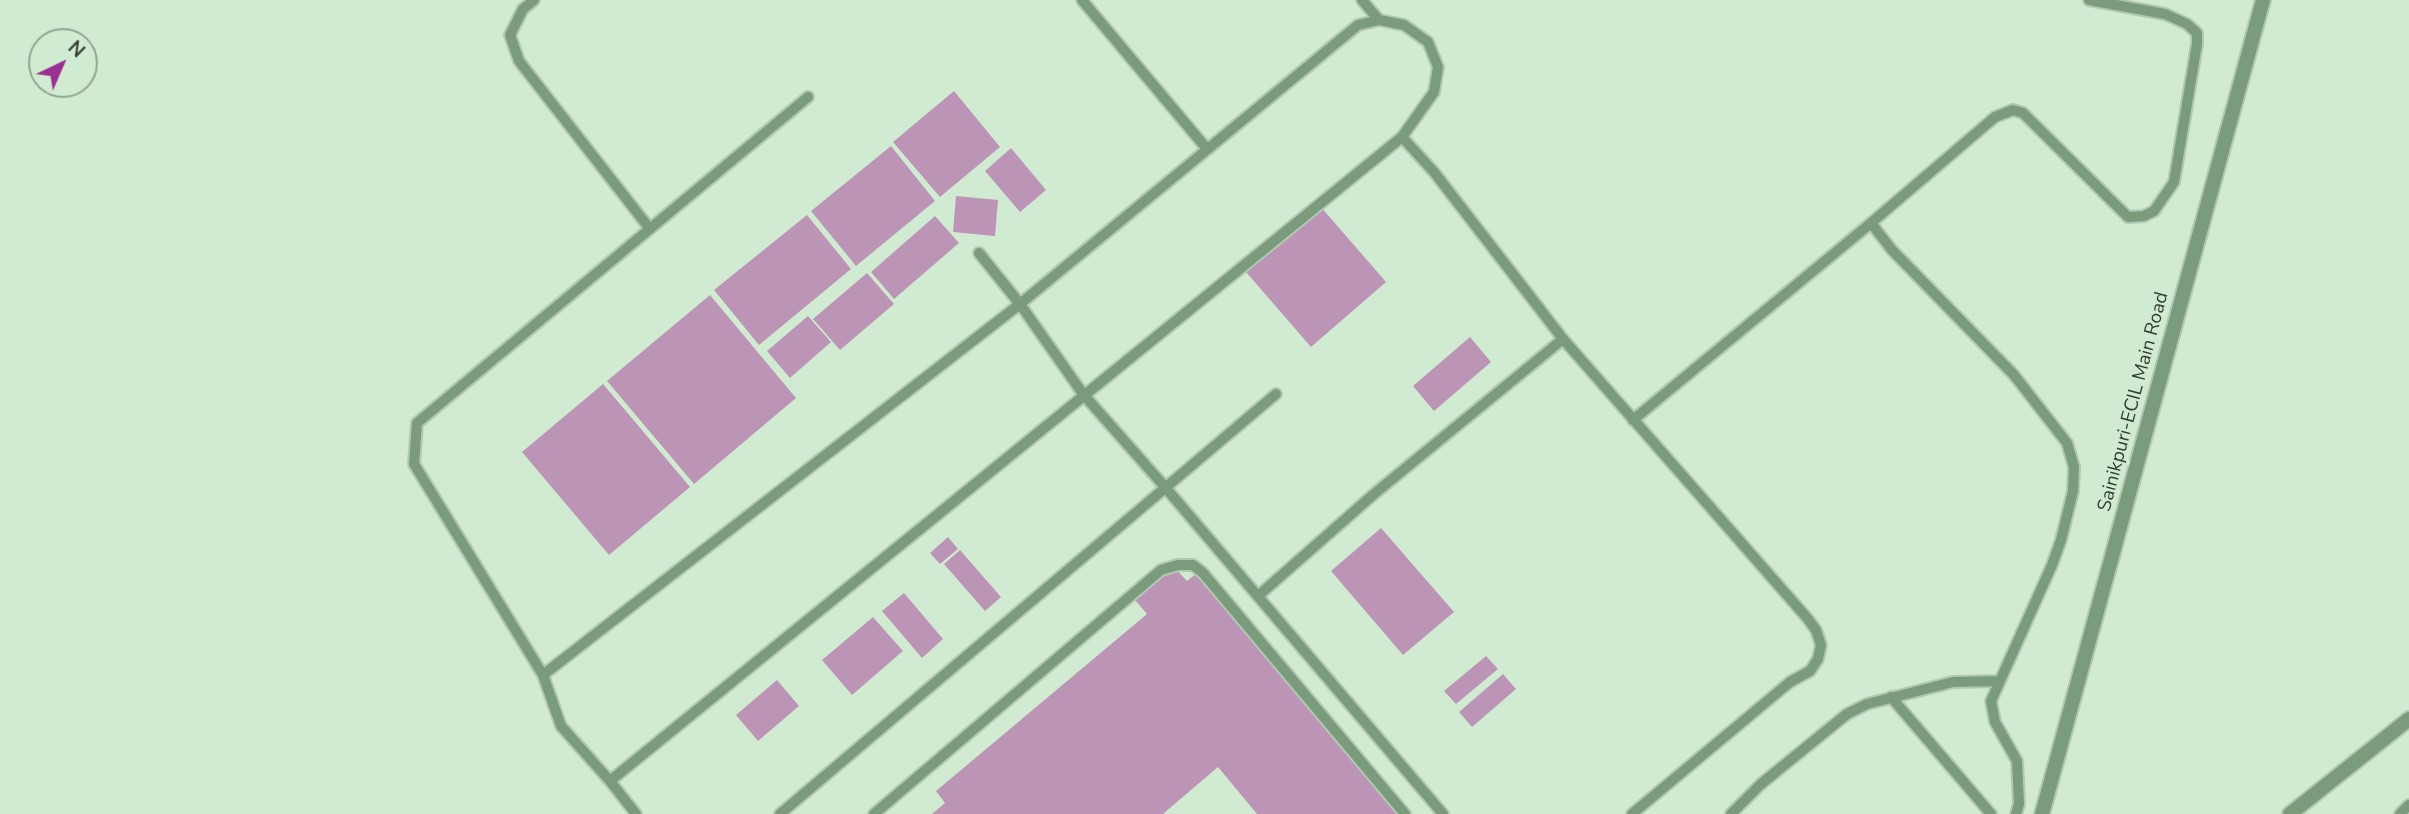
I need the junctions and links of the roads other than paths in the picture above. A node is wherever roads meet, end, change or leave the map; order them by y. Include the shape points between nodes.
1 (534, 0) edge
2 (1082, 0) edge
3 (1362, 0) edge
4 (2089, 0) edge
5 (2263, 0) edge
6 (1379, 20) junction
7 (808, 97) dead end
8 (1402, 137) junction
9 (1207, 149) junction
10 (1871, 223) junction
11 (650, 229) junction
12 (979, 253) dead end
13 (1020, 304) junction
14 (1563, 339) junction
15 (1083, 394) junction
16 (1276, 394) dead end
17 (1633, 420) junction
18 (1165, 487) junction
19 (1258, 596) junction
20 (543, 675) junction
21 (1999, 681) junction
22 (1891, 697) junction
23 (2409, 719) edge
24 (610, 781) junction
25 (2409, 805) edge
26 (636, 814) edge
27 (780, 814) edge
28 (874, 814) edge
29 (1405, 814) edge
30 (1443, 814) edge
31 (1632, 814) edge
32 (1731, 814) edge
33 (1990, 814) edge
34 (2016, 814) edge
35 (2042, 814) edge
36 (2290, 814) edge
37 (2400, 814) edge

1 - 11 lane via 523,9 510,36 519,61
2 - 9 lane
3 - 6 lane
4 - 10 lane via 2165,14 2197,33 2174,182 2154,211 2128,217 2023,113 2013,110 1995,117
5 - 35 street, Sainikpuri-ECIL Main Road
6 - 8 lane via 1404,25 1428,42 1438,67 1434,92
6 - 9 lane via 1358,25
7 - 11 lane
8 - 14 lane
8 - 15 lane
9 - 13 lane
10 - 17 lane
10 - 21 lane via 2014,375 2067,443 2074,467 2061,540
11 - 20 lane via 417,423 414,464
12 - 13 lane
13 - 15 lane
13 - 20 lane
14 - 17 lane
14 - 19 lane
15 - 18 lane
15 - 24 lane
16 - 18 lane
17 - 31 lane via 1808,619 1821,645 1810,671 1790,682
18 - 19 lane
18 - 27 lane
19 - 30 lane
20 - 24 lane via 561,726
21 - 22 lane via 1953,682
21 - 34 lane via 1991,701 1992,713 2017,761
22 - 32 lane via 1847,714
22 - 33 lane
23 - 36 street
24 - 26 lane
25 - 37 lane
28 - 29 lane via 1161,570 1185,565 1203,573

